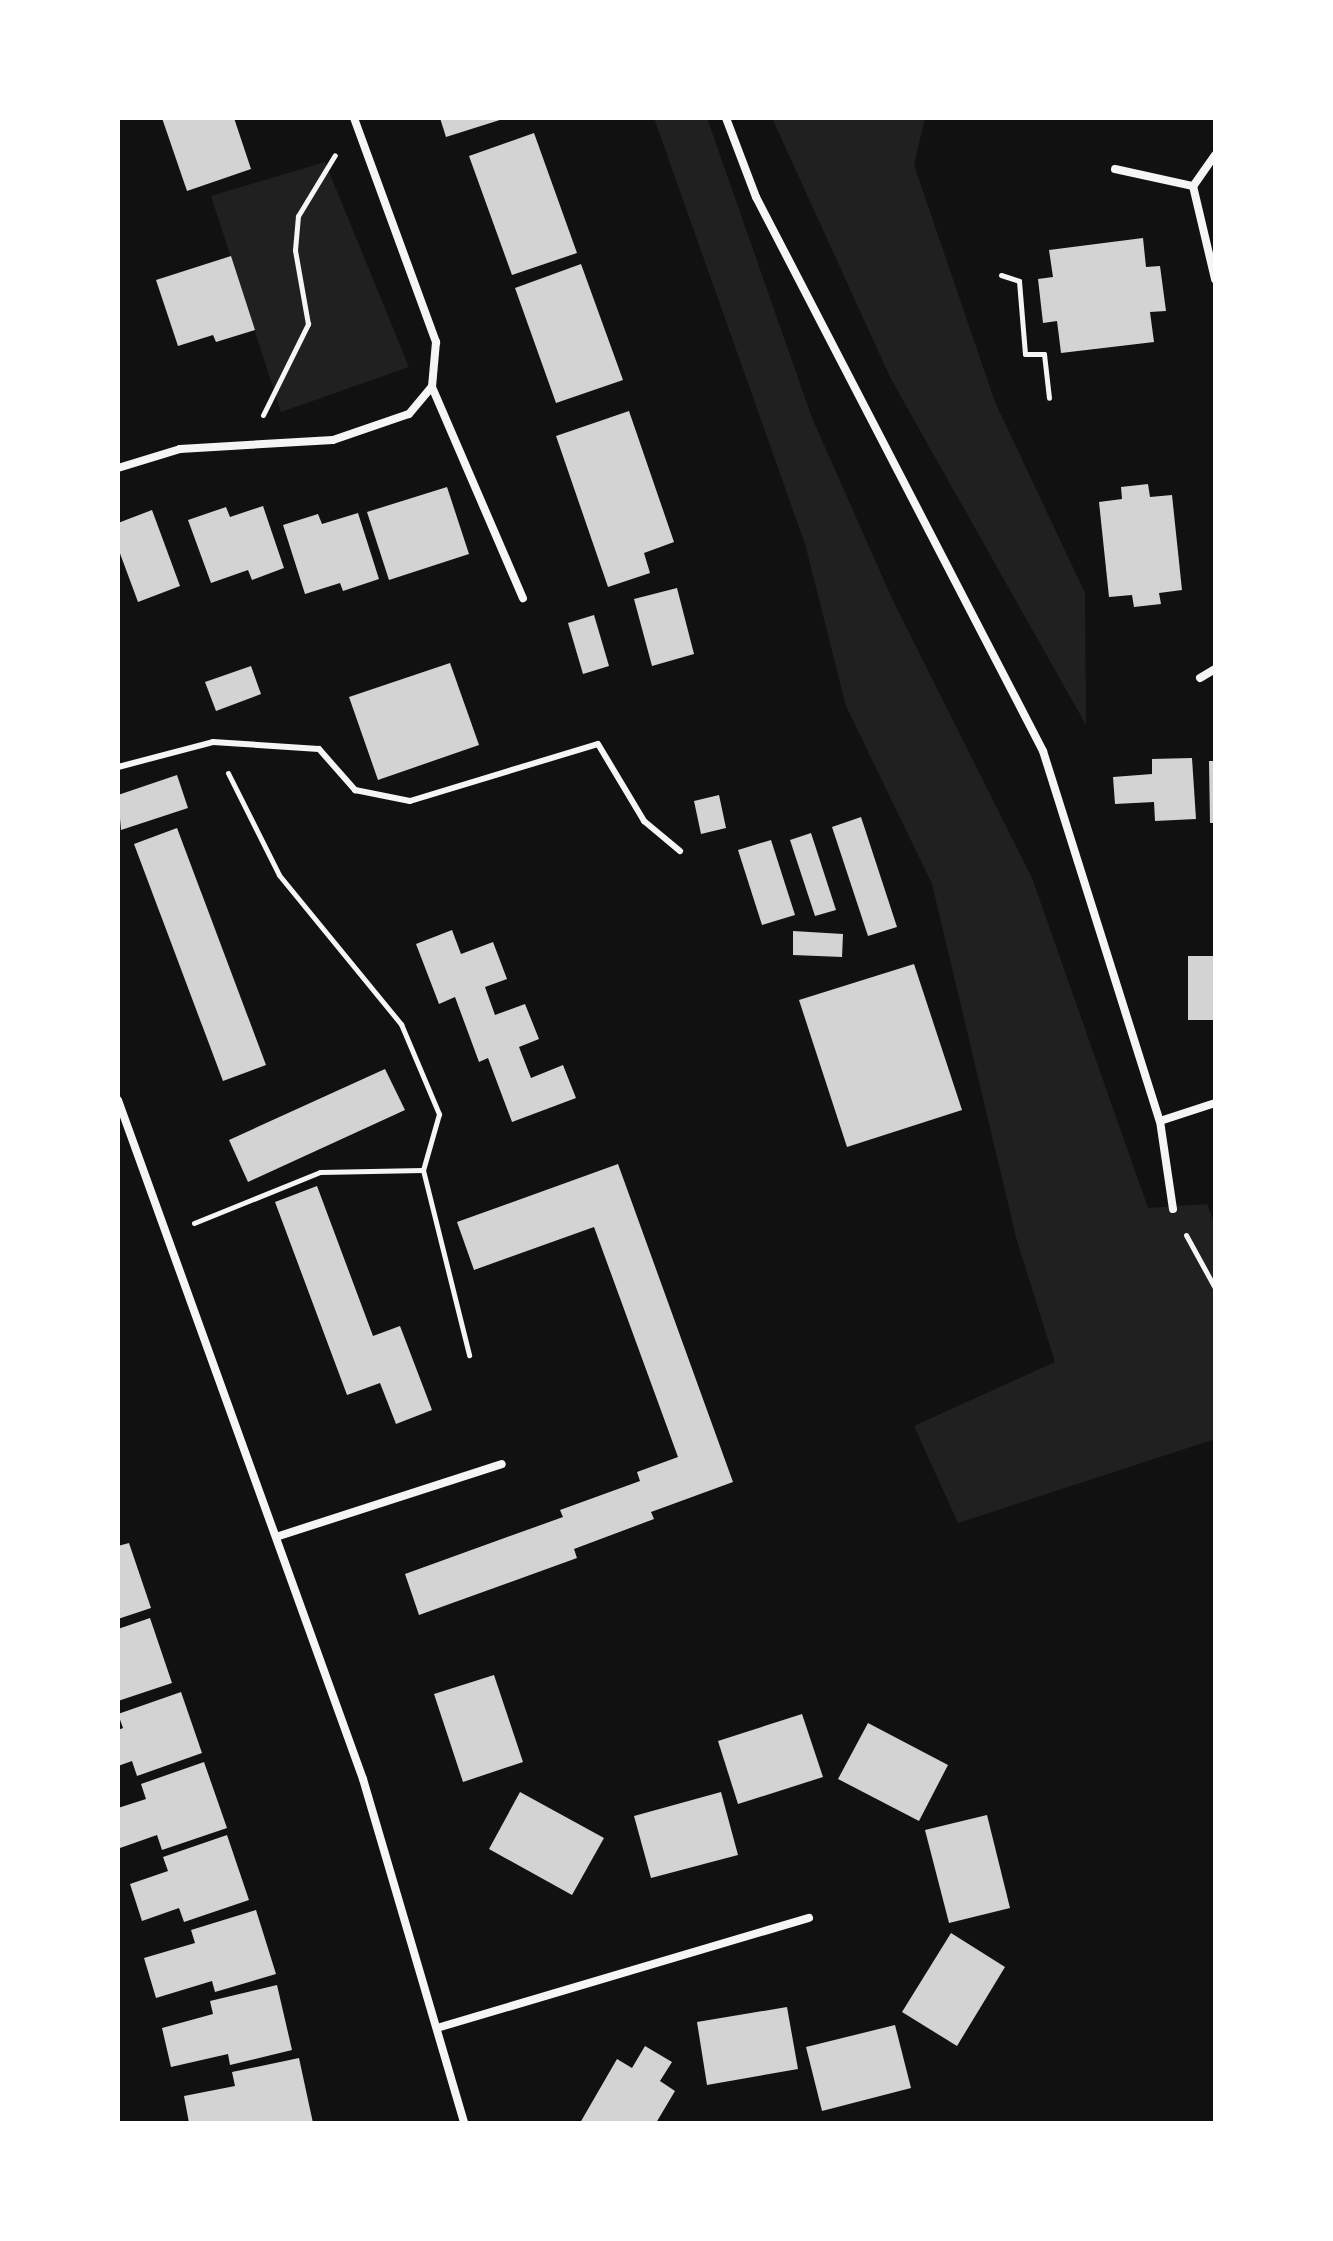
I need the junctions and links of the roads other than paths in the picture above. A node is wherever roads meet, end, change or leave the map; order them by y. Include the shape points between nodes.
1 (726, 118) edge
2 (355, 120) edge
3 (1215, 155) edge
4 (1115, 169) dead end
5 (1193, 186) junction
6 (1215, 279) edge
7 (432, 387) junction
8 (118, 468) edge
9 (523, 598) dead end
10 (1215, 669) edge
11 (1200, 678) dead end
12 (118, 767) edge
13 (680, 851) dead end
14 (118, 1100) edge
15 (1215, 1103) edge
16 (1160, 1121) junction
17 (1173, 1209) road end
18 (502, 1464) dead end
19 (279, 1536) junction
20 (809, 1918) dead end
21 (437, 2028) junction
22 (464, 2123) edge

1 - 16 street via 756,197 1043,751
2 - 7 street via 436,342
3 - 5 street
4 - 5 street
5 - 6 street
7 - 8 street via 409,414 333,440 180,449
7 - 9 street
10 - 11 street
12 - 13 lane via 213,742 319,749 355,790 410,801 598,744 644,821
14 - 19 street
15 - 16 street
16 - 17 street
18 - 19 street
19 - 21 street via 363,1779
20 - 21 street
21 - 22 street

